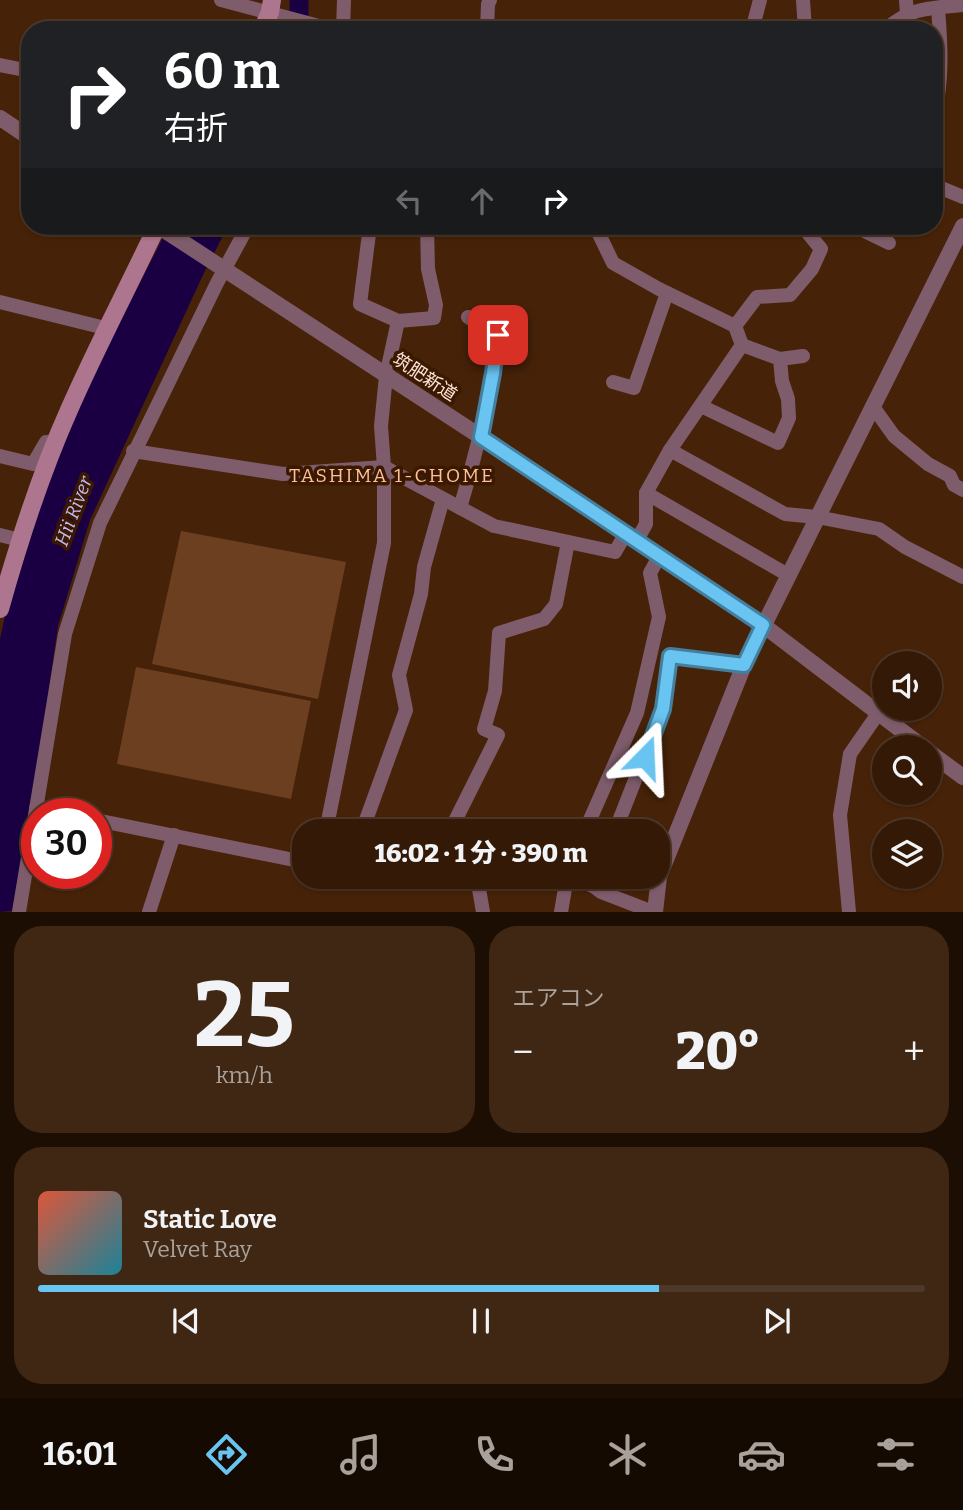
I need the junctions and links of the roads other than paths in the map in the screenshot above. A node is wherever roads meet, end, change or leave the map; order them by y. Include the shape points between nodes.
1 (221, 0) edge
2 (344, 0) edge
3 (490, 0) edge
4 (760, 0) edge
5 (803, 0) edge
6 (963, 5) edge
7 (906, 7) edge
8 (937, 8) junction
9 (274, 9) edge
10 (308, 21) edge
11 (343, 21) edge
12 (488, 21) edge
13 (754, 21) edge
14 (804, 21) edge
15 (895, 21) edge
16 (938, 21) edge
17 (0, 65) edge
18 (21, 69) edge
19 (0, 118) edge
20 (21, 132) edge
21 (943, 189) edge
22 (963, 197) edge
23 (963, 226) edge
24 (155, 235) edge
25 (172, 235) edge
26 (241, 235) edge
27 (369, 235) edge
28 (427, 235) edge
29 (600, 235) edge
30 (810, 235) edge
31 (873, 235) edge
32 (889, 243) dead end
33 (218, 264) junction
34 (667, 293) junction
35 (0, 302) edge
36 (468, 317) dead end
37 (398, 321) junction
38 (735, 326) junction
39 (109, 329) junction
40 (742, 345) junction
41 (803, 356) dead end
42 (780, 359) junction
43 (386, 376) junction
44 (613, 382) dead end
45 (701, 405) junction
46 (874, 408) junction
47 (481, 437) junction
48 (56, 442) junction
49 (670, 450) junction
50 (134, 451) junction
51 (0, 456) edge
52 (384, 467) junction
53 (963, 490) edge
54 (646, 493) junction
55 (443, 499) junction
56 (460, 508) junction
57 (817, 517) junction
58 (0, 536) edge
59 (631, 536) junction
60 (20, 540) junction
61 (568, 542) junction
62 (660, 555) junction
63 (788, 575) junction
64 (963, 577) edge
65 (0, 609) edge
66 (763, 625) junction
67 (744, 665) junction
68 (872, 703) edge
69 (872, 721) edge
70 (894, 721) edge
71 (910, 735) edge
72 (942, 762) edge
73 (963, 777) edge
74 (38, 798) edge
75 (328, 819) edge
76 (369, 819) edge
77 (456, 819) edge
78 (590, 819) edge
79 (620, 819) edge
80 (112, 823) edge
81 (174, 835) junction
82 (292, 860) edge
83 (23, 889) edge
84 (479, 889) edge
85 (566, 889) edge
86 (599, 889) edge
87 (19, 912) edge
88 (149, 912) edge
89 (483, 912) edge
90 (561, 912) edge
91 (654, 912) edge
92 (849, 912) edge

1 - 9 street
2 - 11 street
3 - 12 street
4 - 13 street
5 - 14 street
6 - 8 street
7 - 8 street
7 - 15 street
8 - 16 street
9 - 10 street
17 - 18 street
19 - 20 street
21 - 22 street
23 - 46 street
24 - 39 main road
25 - 33 street, 筑肥新道
26 - 33 street
27 - 37 street via 360,304
28 - 37 street via 434,318
29 - 34 street via 613,262
30 - 38 street via 821,248 812,270 790,295 757,297
31 - 32 street
33 - 43 street, 筑肥新道
33 - 50 street
34 - 38 street
34 - 44 street via 634,388
35 - 39 street
36 - 47 street via 498,335
37 - 43 street
38 - 40 street
39 - 48 main road
40 - 42 street
40 - 45 street
41 - 42 street
42 - 45 street via 789,418 778,443
43 - 47 street, 筑肥新道
43 - 52 street via 381,426
45 - 49 street
46 - 53 street via 894,436
46 - 57 street
47 - 56 street
47 - 59 street, 筑肥新道
48 - 51 street via 46,442 33,464
48 - 60 main road
49 - 54 street
49 - 57 street via 785,514
50 - 52 street via 283,474
50 - 74 street via 100,523 65,634
52 - 55 street
52 - 75 street via 384,543
54 - 59 street via 646,524
54 - 63 street
55 - 56 street
55 - 76 street via 398,676 406,710
56 - 61 street via 494,526
57 - 63 street
57 - 64 street via 879,529
58 - 60 street
59 - 61 street via 615,552
59 - 62 street, 筑肥新道
60 - 65 main road
61 - 77 street via 556,604 544,619 499,634 495,691 484,729 498,735
62 - 66 street, 筑肥新道
62 - 78 street via 650,573 659,617 636,713
63 - 66 street
66 - 67 street
66 - 68 street, 筑肥新道
67 - 79 street via 670,656 663,709
67 - 91 street via 659,877
69 - 92 street via 849,754 839,815
70 - 71 street, 筑肥新道
72 - 73 street
80 - 81 street
81 - 82 street
81 - 88 street
83 - 87 street
84 - 89 street
85 - 90 street
86 - 91 street

